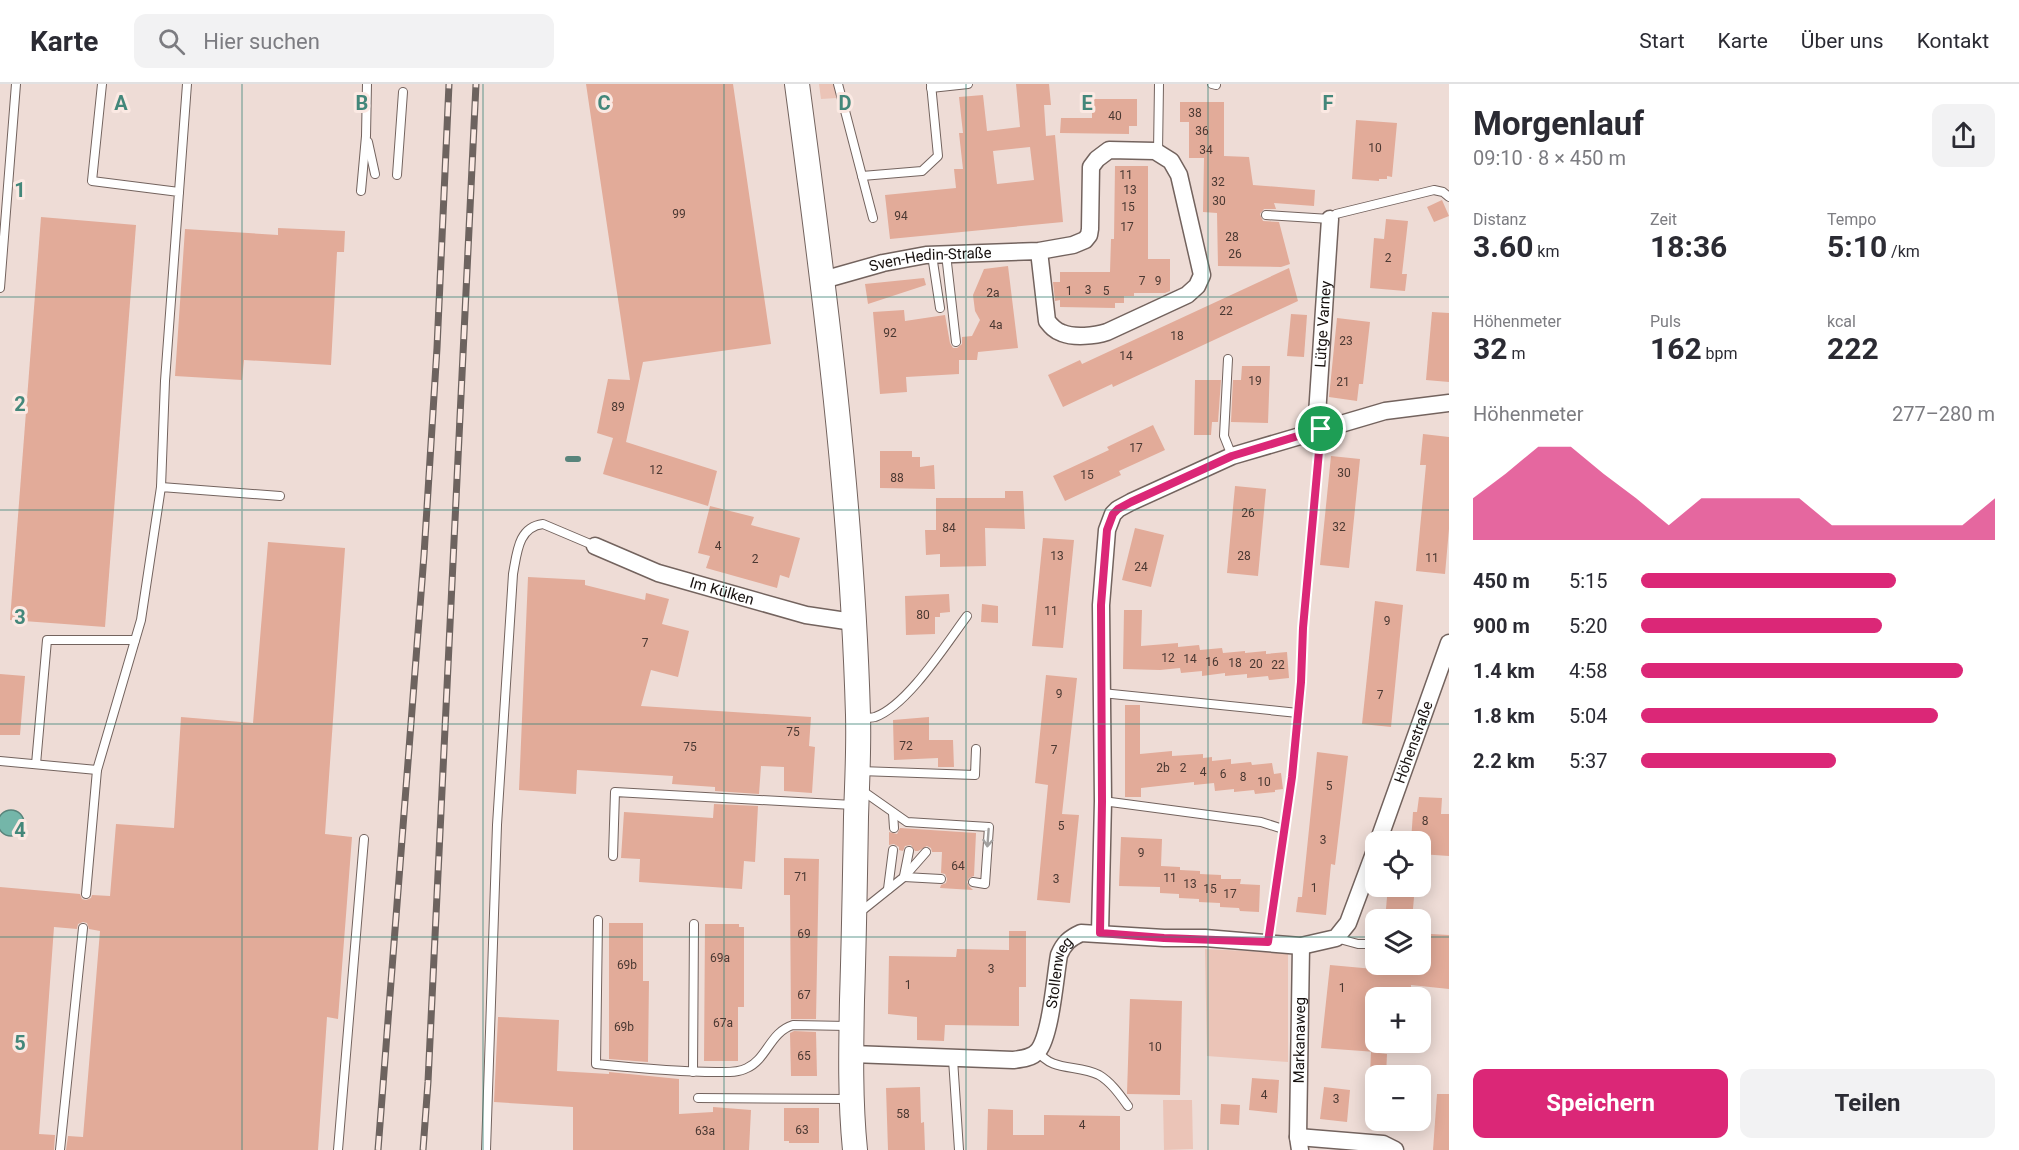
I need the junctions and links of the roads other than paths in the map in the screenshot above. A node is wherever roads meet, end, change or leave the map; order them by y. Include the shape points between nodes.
1 (16, 84) edge
2 (102, 84) edge
3 (187, 84) edge
4 (367, 84) edge
5 (797, 84) edge
6 (838, 84) edge
7 (968, 84) edge
8 (1160, 84) edge
9 (931, 86) edge
10 (404, 92) dead end
11 (366, 136) junction
12 (1158, 152) junction
13 (375, 174) dead end
14 (397, 175) dead end
15 (862, 176) junction
16 (361, 191) dead end
17 (179, 192) junction
18 (1449, 197) edge
19 (1266, 215) dead end
20 (873, 218) dead end
21 (1330, 219) junction
22 (1039, 251) junction
23 (939, 255) junction
24 (823, 280) junction
25 (0, 288) edge
26 (940, 308) dead end
27 (956, 342) dead end
28 (1228, 359) dead end
29 (1449, 403) edge
30 (1319, 430) junction
31 (1232, 456) junction
32 (161, 487) junction
33 (280, 496) dead end
34 (595, 546) joint
35 (967, 616) dead end
36 (853, 622) junction
37 (135, 640) junction
38 (1449, 643) edge
39 (1102, 693) junction
40 (1298, 713) junction
41 (858, 717) junction
42 (976, 749) dead end
43 (0, 761) edge
44 (36, 764) junction
45 (97, 770) junction
46 (857, 787) junction
47 (1102, 801) junction
48 (893, 813) junction
49 (894, 828) dead end
50 (1283, 829) junction
51 (1382, 831) edge
52 (364, 839) dead end
53 (893, 850) dead end
54 (909, 851) dead end
55 (926, 852) dead end
56 (613, 856) dead end
57 (904, 876) junction
58 (1365, 877) edge
59 (941, 879) dead end
60 (974, 882) dead end
61 (888, 889) junction
62 (86, 894) dead end
63 (854, 917) junction
64 (598, 920) dead end
65 (694, 924) dead end
66 (83, 928) dead end
67 (1100, 933) junction
68 (1336, 938) junction
69 (1268, 942) junction
70 (1365, 944) edge
71 (1301, 946) junction
72 (852, 1026) junction
73 (1038, 1051) junction
74 (852, 1054) junction
75 (953, 1059) junction
76 (693, 1072) junction
77 (698, 1098) dead end
78 (852, 1099) junction
79 (1128, 1106) dead end
80 (1299, 1143) edge
81 (60, 1150) edge
82 (338, 1150) edge
83 (486, 1150) edge
84 (855, 1150) edge
85 (959, 1150) edge
86 (1395, 1150) edge

1 - 25 lane
2 - 17 lane via 92,181
3 - 17 lane
4 - 11 lane
5 - 24 main road
6 - 15 lane
7 - 9 lane
8 - 12 lane
9 - 15 lane via 938,156 922,171
10 - 14 lane
11 - 13 lane
11 - 16 lane
12 - 22 street, Sven-Hedin-Straße via 1103,153 1090,170 1089,235 1073,245
12 - 22 street via 1171,161 1179,176 1202,268 1200,280 1187,295 1098,335 1061,333 1045,315
15 - 20 lane
17 - 32 lane
18 - 21 lane via 1434,190 1336,214
19 - 21 lane
21 - 30 street, Lütge Varney
22 - 23 street, Sven-Hedin-Straße
23 - 24 street, Sven-Hedin-Straße via 883,263
23 - 26 lane
23 - 27 lane
24 - 36 main road via 846,497
28 - 31 lane via 1224,436
29 - 30 street via 1385,411
30 - 31 street
30 - 40 lane
31 - 39 street via 1113,514 1107,530 1101,605
32 - 33 lane
32 - 37 lane
34 - 36 street, Im Külken via 657,573 806,615
34 - 83 lane via 543,524 535,525 522,538 515,566 496,825
35 - 41 lane via 898,702 873,718
36 - 41 main road
37 - 44 lane via 47,640
37 - 45 lane
38 - 51 street, Höhenstraße
39 - 40 lane
39 - 47 street
40 - 50 lane
41 - 46 main road
42 - 46 lane via 975,775
43 - 44 lane
44 - 45 lane
45 - 62 lane
46 - 48 lane
46 - 56 lane via 615,792
46 - 63 main road
47 - 50 lane via 1261,822
47 - 67 street
48 - 49 lane
48 -> 60 lane via 908,825 989,827 985,884
50 - 69 lane
52 - 82 lane
53 - 61 lane
54 - 57 lane
55 - 57 lane
57 - 59 lane
57 - 61 lane
58 - 68 street via 1348,923
61 - 63 lane
63 - 72 main road
64 - 76 lane via 596,1064
65 - 76 lane
66 - 81 lane
67 - 69 street, Stollenweg
67 - 73 street, Stollenweg via 1081,933 1062,946 1046,1032
68 - 70 lane
68 - 71 street, Stollenweg
69 - 71 street, Stollenweg
71 - 80 street, Markanaweg
72 - 74 main road
72 - 76 lane via 785,1027 749,1068
73 - 75 street via 1013,1060
73 - 79 lane via 1048,1063 1100,1075
74 - 75 street
74 - 78 main road
75 - 85 lane
77 - 78 lane
78 - 84 main road
80 - 86 street, Markanaweg via 1383,1144

